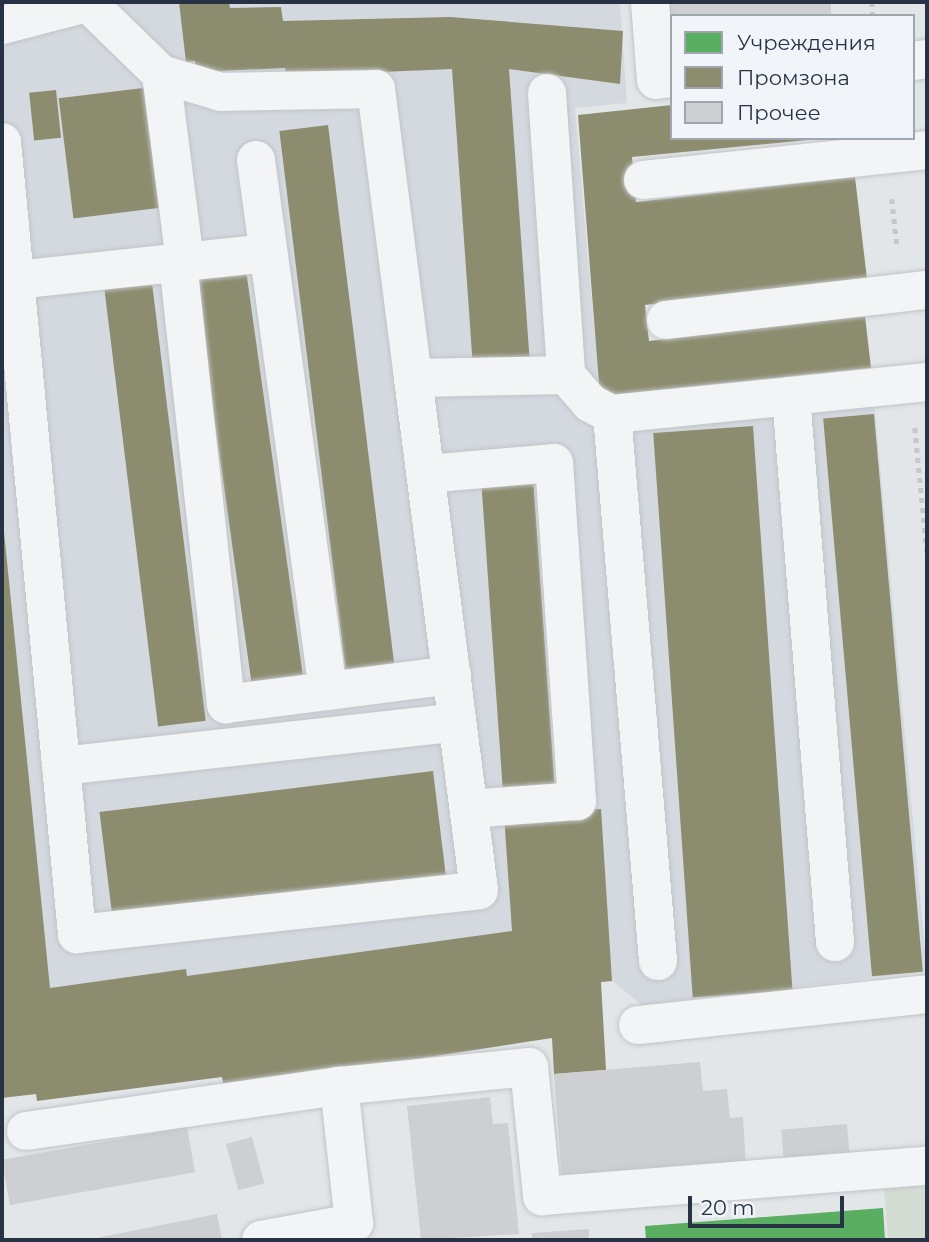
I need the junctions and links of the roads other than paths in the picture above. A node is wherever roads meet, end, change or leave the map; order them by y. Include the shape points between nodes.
1 (87, 2) edge
2 (650, 2) edge
3 (2, 25) edge
4 (161, 74) junction
5 (670, 78) edge
6 (547, 93) dead end
7 (2, 142) edge
8 (927, 150) edge
9 (256, 160) dead end
10 (643, 180) dead end
11 (268, 253) junction
12 (181, 262) junction
13 (15, 280) junction
14 (927, 290) edge
15 (666, 320) dead end
16 (566, 375) junction
17 (414, 378) junction
18 (927, 382) edge
19 (792, 396) junction
20 (612, 414) junction
21 (426, 474) junction
22 (452, 675) junction
23 (328, 691) junction
24 (457, 722) junction
25 (61, 765) junction
26 (469, 808) junction
27 (835, 942) dead end
28 (658, 961) dead end
29 (927, 994) edge
30 (638, 1025) dead end
31 (339, 1086) junction
32 (26, 1131) dead end
33 (927, 1166) edge
34 (261, 1240) edge

1 - 3 lane
1 - 4 lane
2 - 5 lane via 656,80
4 - 12 lane
4 - 17 lane via 221,92 376,89
6 - 16 lane
7 - 13 lane
8 - 10 lane
9 - 11 lane
11 - 12 lane
11 - 23 lane
12 - 13 lane
12 - 23 lane via 226,704
13 - 25 lane
14 - 15 lane
16 - 17 lane
16 - 20 lane via 590,403
17 - 21 lane
18 - 19 lane
19 - 20 lane
19 - 27 lane
20 - 28 lane
21 - 22 lane
21 - 26 lane via 554,463 577,801
22 - 23 lane
22 - 24 lane
24 - 25 lane
24 - 26 lane
25 - 26 lane via 77,934 479,890
29 - 30 lane
31 - 32 lane
31 - 33 lane via 529,1067 542,1196
31 - 34 lane via 354,1223

